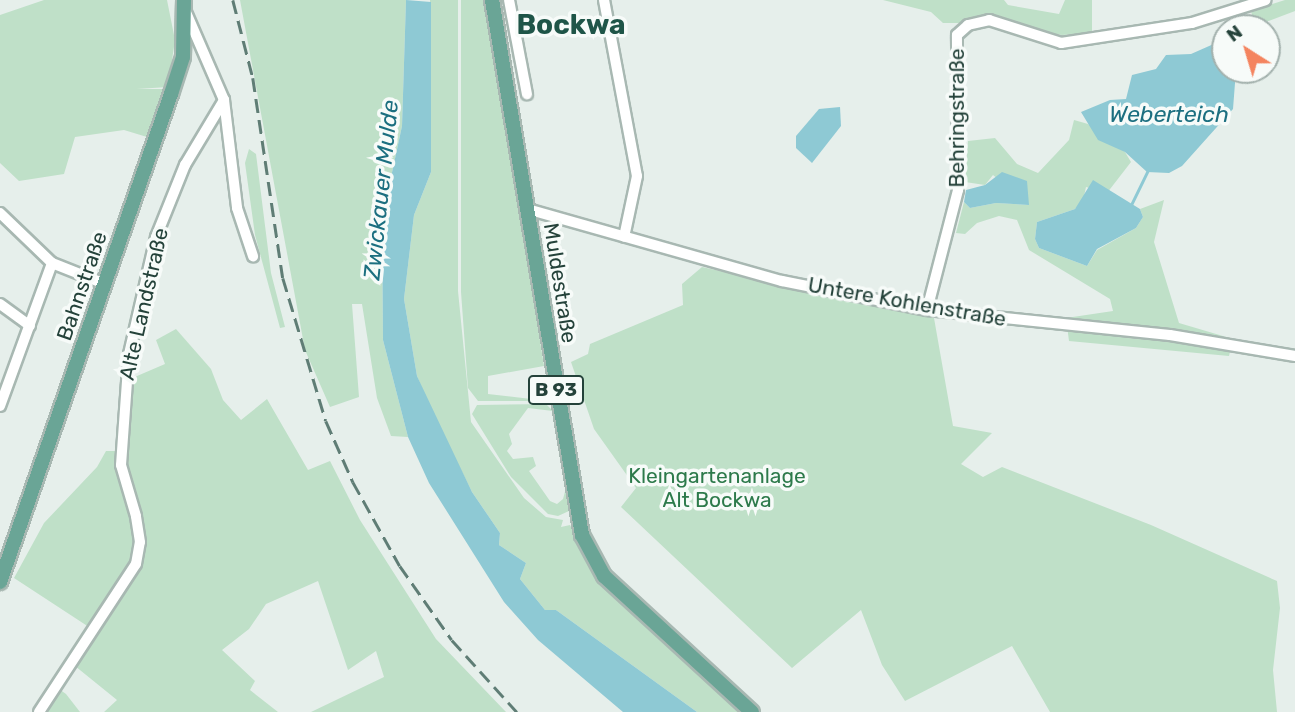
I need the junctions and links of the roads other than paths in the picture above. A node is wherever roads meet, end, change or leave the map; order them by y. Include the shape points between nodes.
1 (492, 0) edge
2 (509, 0) edge
3 (604, 0) edge
4 (1266, 0) edge
5 (185, 6) edge
6 (527, 94) dead end
7 (224, 100) junction
8 (527, 209) junction
9 (0, 213) edge
10 (624, 237) junction
11 (253, 256) dead end
12 (52, 263) junction
13 (105, 284) junction
14 (0, 304) edge
15 (927, 310) junction
16 (30, 326) junction
17 (1295, 356) edge
18 (3, 387) edge
19 (0, 407) edge
20 (2, 566) edge
21 (0, 582) edge
22 (39, 712) edge
23 (752, 712) edge

1 - 8 main road, Muldestraße / B 93
2 - 6 street
3 - 10 street via 637,176
4 - 15 street, Behringstraße via 1192,23 1061,43 989,20 968,25 957,35 958,190
5 - 7 street
5 - 13 main road, Bahnstraße via 183,57
7 - 11 street via 237,208
7 - 22 street, Alte Landstraße via 185,166 156,237 129,354 121,465 140,542 136,564
8 - 10 street, Untere Kohlenstraße
8 - 23 main road, Muldestraße / B 93 via 578,519 592,560
9 - 12 street
10 - 15 street, Untere Kohlenstraße via 782,281
12 - 13 street
12 - 16 street
13 - 20 main road, Bahnstraße
14 - 16 street
15 - 17 street, Untere Kohlenstraße via 1170,335
16 - 18 street
18 - 19 street
20 - 21 main road, Bahnstraße

